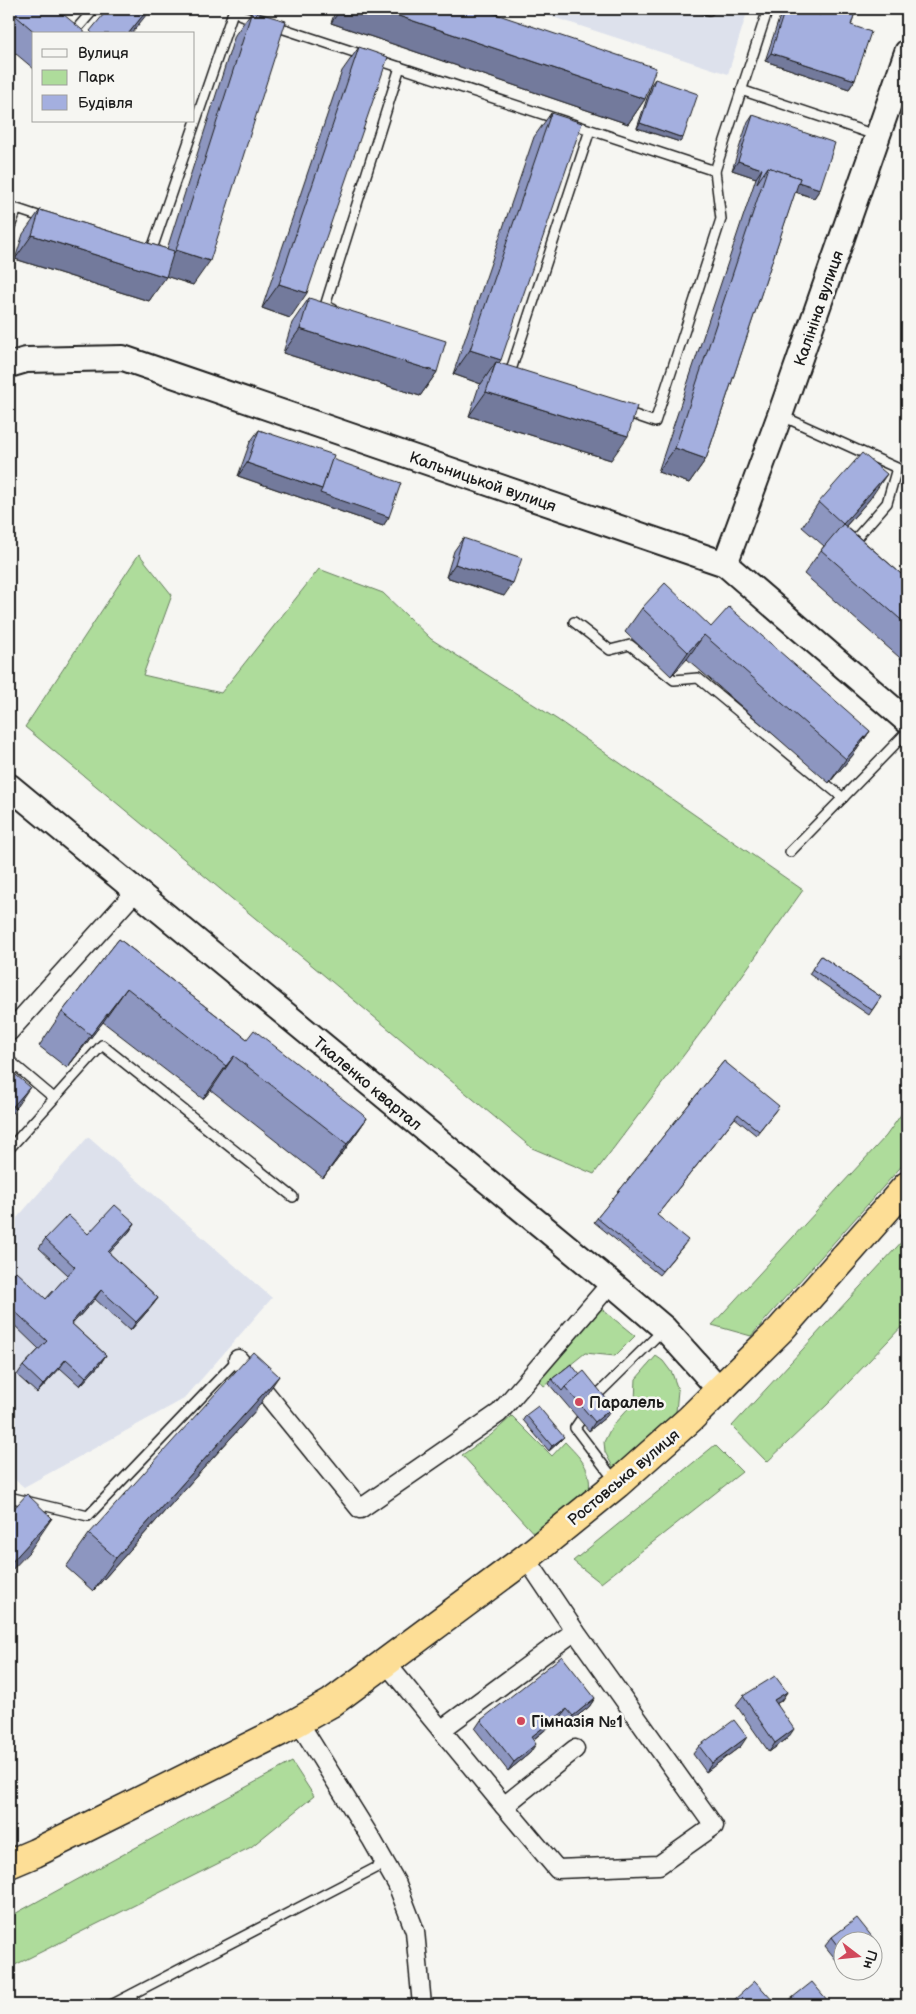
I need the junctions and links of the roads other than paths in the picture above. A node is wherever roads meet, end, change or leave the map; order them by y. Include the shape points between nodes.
1 (94, 9) edge
2 (705, 9) edge
3 (710, 9) edge
4 (768, 9) edge
5 (62, 20) edge
6 (907, 52) edge
7 (400, 67) junction
8 (741, 90) junction
9 (590, 130) junction
10 (878, 136) junction
11 (714, 172) junction
12 (52, 220) edge
13 (9, 228) edge
14 (142, 249) edge
15 (343, 312) edge
16 (9, 365) edge
17 (519, 376) edge
18 (610, 407) edge
19 (780, 415) junction
20 (857, 553) edge
21 (725, 564) junction
22 (574, 622) dead end
23 (907, 721) edge
24 (907, 732) edge
25 (9, 786) edge
26 (843, 798) junction
27 (790, 852) dead end
28 (136, 891) junction
29 (9, 1032) edge
30 (9, 1060) edge
31 (54, 1098) junction
32 (9, 1149) edge
33 (907, 1186) edge
34 (293, 1197) dead end
35 (611, 1283) junction
36 (665, 1329) junction
37 (238, 1359) joint
38 (719, 1389) junction
39 (617, 1484) junction
40 (9, 1497) edge
41 (526, 1558) junction
42 (575, 1631) junction
43 (386, 1663) junction
44 (298, 1721) junction
45 (441, 1730) junction
46 (575, 1749) dead end
47 (504, 1806) junction
48 (386, 1863) junction
49 (9, 1864) edge
50 (133, 1994) junction
51 (111, 2005) edge
52 (133, 2005) edge
53 (422, 2005) edge

1 - 5 lane via 75,31
2 - 3 lane
4 - 8 lane
6 - 10 street, Калініна вулиця
7 - 9 lane
7 - 14 lane via 241,15 234,9 151,252
7 - 15 lane via 325,306
8 - 10 lane
8 - 11 lane
9 - 11 lane
9 - 17 lane via 510,373
10 - 19 street, Калініна вулиця
11 - 18 lane via 722,219 655,422
12 - 13 lane via 17,209
16 - 21 street, Кальницькой вулиця via 26,360 123,358
19 - 20 lane via 897,468 887,503 849,546
19 - 21 street, Калініна вулиця
21 - 23 street, Кальницькой вулиця
22 - 26 lane via 610,650 630,645 674,680 698,678
24 - 26 lane
25 - 28 street, Ткаленко квартал
26 - 27 lane
28 - 29 street
28 - 35 street, Ткаленко квартал
30 - 31 lane
31 - 32 lane
31 - 34 lane via 102,1045
33 - 38 highway, Ростовська вулиця via 781,1328
35 - 36 street, Ткаленко квартал
35 - 37 street via 499,1413 360,1509
36 - 38 street, Ткаленко квартал
36 - 39 lane via 600,1392 575,1428
37 - 40 lane via 88,1516
38 - 39 highway, Ростовська вулиця
39 - 41 highway, Ростовська вулиця
41 - 42 street
41 - 43 highway, Ростовська вулиця
42 - 45 street
42 - 47 street via 714,1826 659,1866 557,1869
43 - 44 highway, Ростовська вулиця via 331,1703
43 - 45 street
44 - 48 street
44 - 49 highway, Ростовська вулиця
45 - 47 street
46 - 47 street
48 - 50 lane
48 - 53 street via 415,1931
50 - 51 lane
50 - 52 lane

